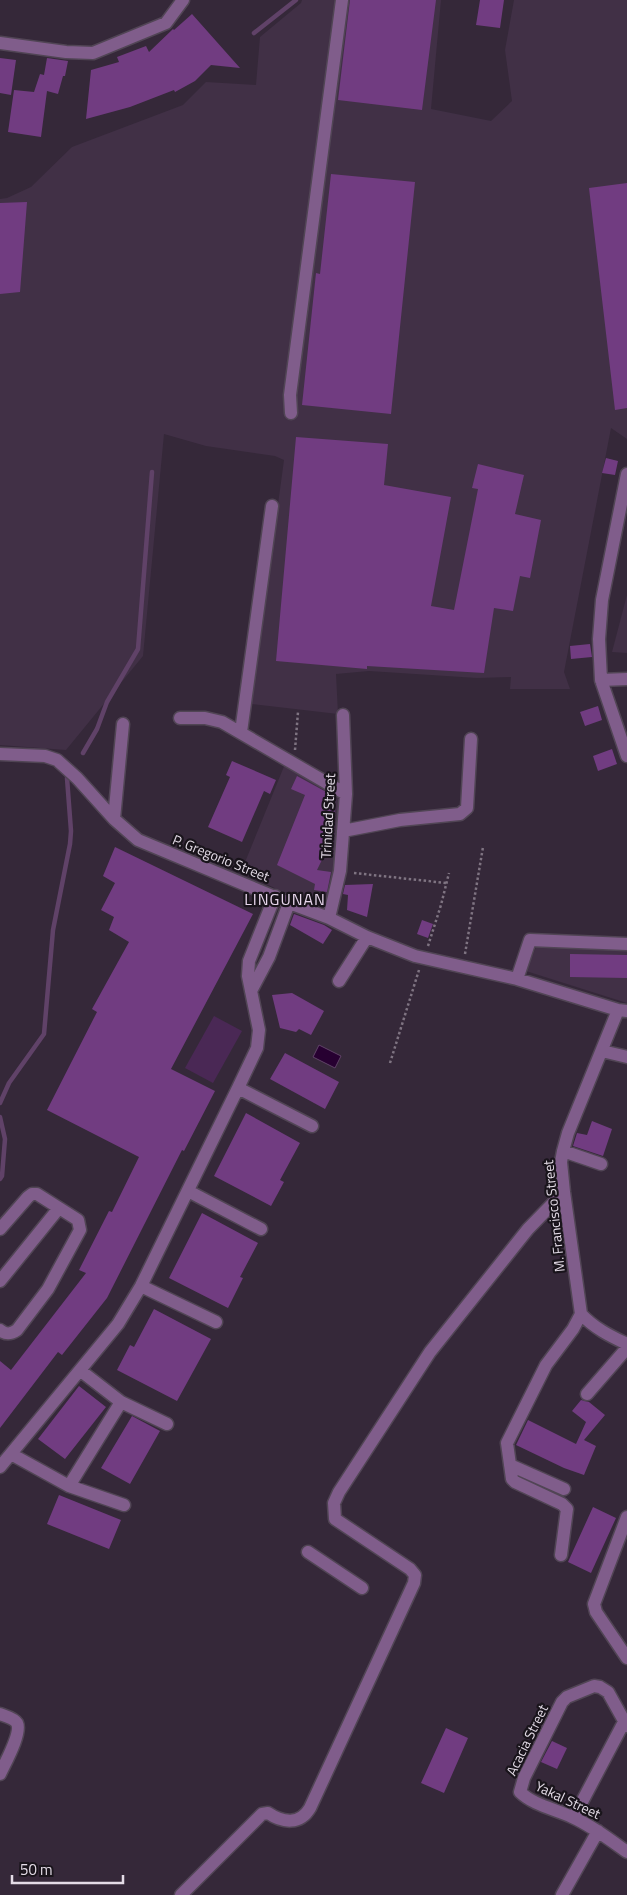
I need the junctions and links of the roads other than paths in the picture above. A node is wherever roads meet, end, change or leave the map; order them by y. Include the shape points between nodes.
1 (183, 0) edge
2 (342, 0) edge
3 (0, 43) edge
4 (291, 413) dead end
5 (627, 474) edge
6 (272, 506) dead end
7 (627, 679) edge
8 (601, 680) junction
9 (343, 716) dead end
10 (180, 718) dead end
11 (123, 724) dead end
12 (241, 732) junction
13 (471, 739) dead end
14 (0, 754) edge
15 (627, 756) edge
16 (346, 794) junction
17 (114, 819) junction
18 (343, 831) junction
19 (276, 896) junction
20 (289, 903) junction
21 (329, 918) junction
22 (263, 927) junction
23 (279, 933) junction
24 (367, 937) junction
25 (627, 944) edge
26 (517, 980) junction
27 (340, 981) dead end
28 (251, 991) junction
29 (623, 1011) edge
30 (602, 1051) junction
31 (627, 1057) edge
32 (238, 1088) junction
33 (312, 1126) dead end
34 (563, 1151) junction
35 (601, 1164) dead end
36 (188, 1191) junction
37 (564, 1192) junction
38 (59, 1208) junction
39 (0, 1229) edge
40 (261, 1229) dead end
41 (0, 1281) edge
42 (141, 1286) junction
43 (581, 1314) junction
44 (216, 1322) dead end
45 (0, 1330) edge
46 (627, 1346) edge
47 (81, 1371) junction
48 (587, 1394) dead end
49 (121, 1402) junction
50 (167, 1424) dead end
51 (11, 1454) junction
52 (510, 1465) junction
53 (0, 1467) edge
54 (69, 1486) junction
55 (564, 1490) dead end
56 (124, 1505) dead end
57 (627, 1517) edge
58 (308, 1552) dead end
59 (561, 1555) dead end
60 (362, 1588) dead end
61 (627, 1658) edge
62 (0, 1714) edge
63 (626, 1724) edge
64 (0, 1774) edge
65 (520, 1792) joint
66 (574, 1817) junction
67 (598, 1831) junction
68 (627, 1852) edge
69 (181, 1895) edge
70 (562, 1895) edge

1 - 3 street via 166,23 93,53
2 - 4 street via 290,395
5 - 8 street via 602,600
6 - 12 street
7 - 8 street
8 - 15 street
9 - 16 street, Trinidad Street
10 - 12 street via 205,718
11 - 17 street
12 - 16 street
13 - 18 street via 465,812
14 - 17 street, P. Gregorio Street via 45,756 57,760
16 - 18 street, Trinidad Street
17 - 19 street, P. Gregorio Street via 138,840
18 - 21 street, Trinidad Street via 340,871
19 - 20 street, P. Gregorio Street
19 - 22 street
20 - 21 street, P. Gregorio Street
20 - 23 street
21 - 24 street, P. Gregorio Street
22 - 23 street
22 - 28 street via 249,961
23 - 28 street
24 - 26 street, P. Gregorio Street via 424,958
24 - 27 street
25 - 26 street via 530,940
26 - 29 street, P. Gregorio Street
28 - 32 street via 259,1030 257,1048
29 - 30 street, M. Francisco Street
30 - 31 street
30 - 34 street, M. Francisco Street
32 - 33 street
32 - 36 street
34 - 35 street
34 - 37 street, M. Francisco Street
36 - 40 street
36 - 42 street
37 - 43 street, M. Francisco Street
37 - 69 street via 528,1229 430,1352 334,1503 335,1519 410,1569 415,1576 310,1808 298,1820 286,1821 268,1813 262,1814
38 - 39 street via 32,1194
38 - 41 street
38 - 45 street via 78,1220 80,1230 48,1289 17,1330 5,1334
42 - 44 street
42 - 47 street via 118,1324
43 - 46 street via 596,1328
43 - 52 street via 546,1365 507,1443
46 - 48 street
47 - 49 street
47 - 51 street
49 - 50 street
49 - 54 street
51 - 53 street
51 - 54 street
52 - 55 street
52 - 59 street via 515,1482 562,1504 568,1510
54 - 56 street
57 - 61 street via 594,1604
58 - 60 street
62 - 64 street via 14,1719 19,1732
63 - 65 street, Acacia Street via 608,1692 600,1687 594,1686 567,1697 524,1778
63 - 66 street
65 - 66 street, Yakal Street
66 - 67 street, Yakal Street
67 - 68 street, Yakal Street
67 - 70 street

